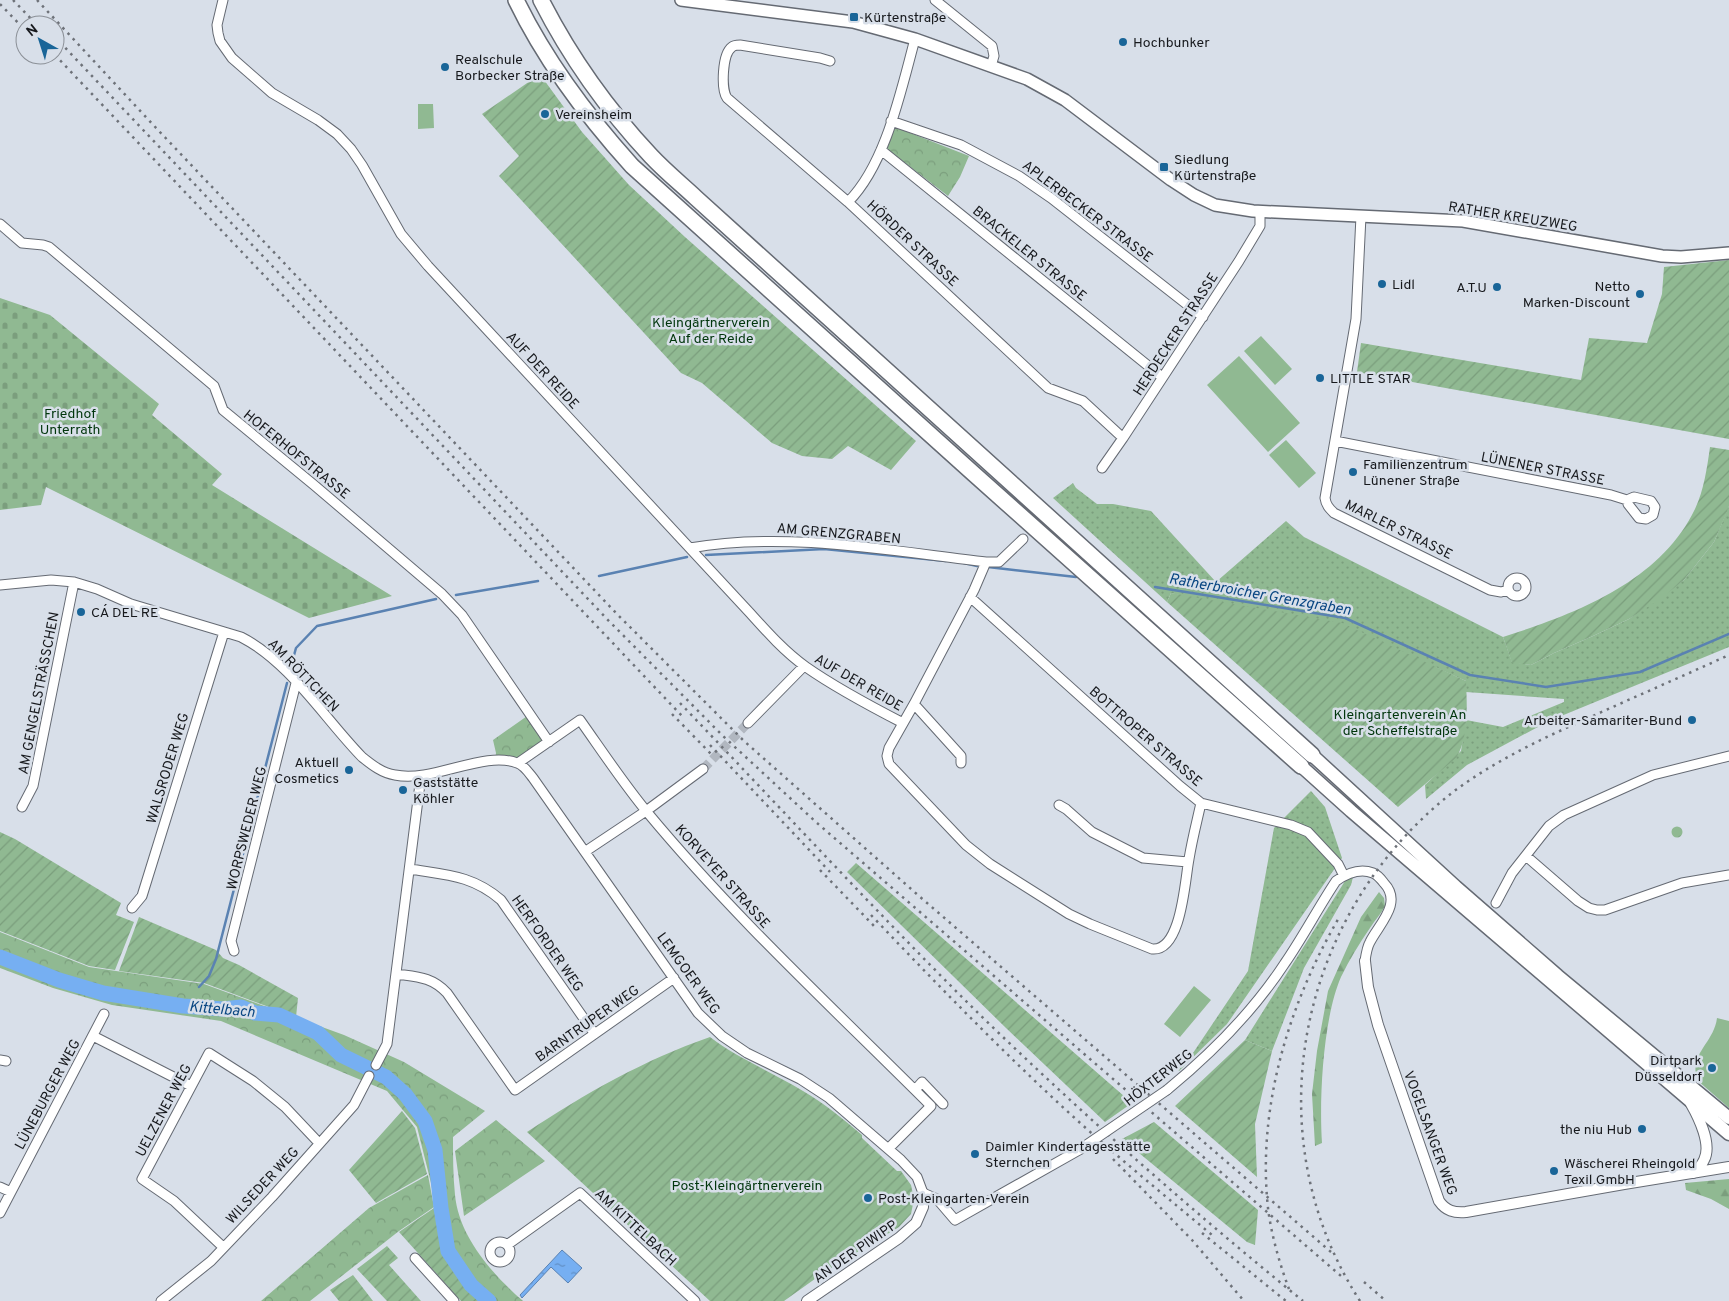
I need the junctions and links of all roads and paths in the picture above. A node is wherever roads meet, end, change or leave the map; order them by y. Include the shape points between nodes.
1 (223, 0) edge
2 (516, 0) edge
3 (540, 0) edge
4 (681, 0) edge
5 (935, 0) edge
6 (915, 39) junction
7 (830, 62) dead end
8 (991, 66) junction
9 (891, 121) junction
10 (880, 150) junction
11 (848, 202) junction
12 (1260, 211) junction
13 (1361, 216) junction
14 (0, 224) edge
15 (1729, 253) edge
16 (1204, 317) junction
17 (1162, 377) junction
18 (1123, 438) junction
19 (1335, 441) junction
20 (1102, 468) dead end
21 (1627, 500) dead end
22 (1023, 539) dead end
23 (690, 548) junction
24 (986, 562) junction
25 (74, 582) junction
26 (0, 585) edge
27 (1508, 590) dead end
28 (970, 597) junction
29 (224, 632) junction
30 (804, 666) junction
31 (296, 683) junction
32 (914, 704) junction
33 (748, 723) tunnel mouth
34 (902, 723) junction
35 (549, 742) junction
36 (1312, 755) joint
37 (1729, 756) edge
38 (518, 763) junction
39 (961, 763) dead end
40 (1301, 766) joint
41 (703, 769) tunnel mouth
42 (421, 776) junction
43 (1202, 803) junction
44 (1059, 805) dead end
45 (22, 807) dead end
46 (646, 811) junction
47 (586, 851) junction
48 (1526, 856) junction
49 (1188, 862) junction
50 (410, 869) junction
51 (1729, 875) edge
52 (1344, 876) junction
53 (1496, 902) dead end
54 (132, 908) dead end
55 (234, 951) dead end
56 (1365, 960) joint
57 (397, 974) junction
58 (674, 978) junction
59 (104, 1014) dead end
60 (594, 1033) junction
61 (93, 1036) junction
62 (376, 1065) dead end
63 (369, 1076) dead end
64 (191, 1086) junction
65 (915, 1090) junction
66 (1690, 1100) junction
67 (931, 1106) junction
68 (1729, 1118) edge
69 (1729, 1134) edge
70 (320, 1143) junction
71 (889, 1148) junction
72 (1729, 1167) edge
73 (1694, 1172) junction
74 (0, 1187) edge
75 (11, 1192) junction
76 (924, 1193) junction
77 (0, 1213) edge
78 (507, 1245) dead end
79 (223, 1246) junction
80 (415, 1258) dead end
81 (161, 1301) edge
82 (454, 1301) edge
83 (695, 1301) edge
84 (807, 1301) edge

1 - 23 street, AUF DER REIDE via 218,33 232,58 272,93 337,134 362,165 401,234 422,259
2 - 40 highway via 574,98 632,166
3 - 36 highway via 595,90 652,157
4 - 6 main road via 854,22
5 - 8 street via 992,46
6 - 8 main road
6 - 9 street
7 - 11 street, HÖRDER STRASSE via 740,45 732,47 727,55 723,92
8 - 12 main road via 1027,79 1066,100 1194,195 1215,205
9 - 10 street
9 - 16 street, APLERBECKER STRASSE via 961,145 1019,176
10 - 11 street via 866,178
10 - 17 street, BRACKELER STRASSE
11 - 18 street, HÖRDER STRASSE via 1048,388 1083,401
12 - 13 main road, RATHER KREUZWEG
12 - 16 street, HERDECKER STRASSE via 1260,226
13 - 15 main road, RATHER KREUZWEG via 1462,221 1662,256
13 - 19 street, MARLER STRASSE via 1356,318
14 - 35 street, HOFERHOFSTRASSE via 22,243 49,247 214,386 223,410 442,594 462,615
16 - 17 street, HERDECKER STRASSE
17 - 18 street, HERDECKER STRASSE
18 - 20 street, HERDECKER STRASSE
19 - 21 street, LÜNENER STRASSE via 1596,491
19 - 27 street, MARLER STRASSE via 1325,498 1334,513 1490,590
22 - 24 street via 999,562
23 - 24 street, AM GRENZGRABEN via 765,541 826,544
23 - 30 street, AUF DER REIDE
24 - 28 street
25 - 26 street, AM RÖTTCHEN via 51,580
25 - 29 street, AM RÖTTCHEN via 131,604
25 - 45 street, AM GENGELSTRÄSSCHEN via 33,786
28 - 32 street
28 - 43 street, BOTTROPER STRASSE
29 - 31 street, AM RÖTTCHEN via 256,645
29 - 54 street, WALSRODER WEG via 142,896
30 - 33 street
30 - 34 street, AUF DER REIDE
31 - 42 street, AM RÖTTCHEN via 373,766 394,775
31 - 55 street, WORPSWEDER WEG via 231,941
32 - 34 street
32 - 39 street via 961,756
34 - 49 street via 889,748 889,764 966,845 1069,914 1152,949 1164,946 1182,909
35 - 38 street, KORVEYER STRASSE
35 - 46 street, KORVEYER STRASSE via 580,720
36 - 68 main road via 1558,976
37 - 48 street via 1653,775 1572,811 1549,826
38 - 42 street, AM RÖTTCHEN via 495,760
38 - 47 street, LEMGOER WEG via 533,778
40 - 66 main road
41 - 46 street
42 - 50 street
43 - 49 street
43 - 52 street, BOTTROPER STRASSE via 1306,830 1333,858
44 - 49 street via 1092,832 1144,858
46 - 47 street
46 - 65 street, KORVEYER STRASSE via 787,965
47 - 58 street, LEMGOER WEG
48 - 51 street via 1578,901 1597,910 1682,883
48 - 53 street
50 - 57 street
50 - 60 street, HERFORDER WEG via 474,882 501,900
52 - 56 street, VOGELSANGER WEG via 1365,871 1378,876 1388,886 1392,897 1391,907 1370,943
52 - 76 street, HÖXTERWEG, bridge via 1336,881 1285,964 1253,1006 1216,1048 1167,1090 1079,1150 955,1220 937,1199
56 - 73 street, VOGELSANGER WEG via 1378,1024 1439,1201 1449,1210 1466,1212
57 - 60 street, BARNTRUPER WEG via 433,980 440,985 515,1090
57 - 62 street via 387,1044
58 - 60 street, BARNTRUPER WEG
58 - 71 street, LEMGOER WEG via 698,1013 722,1036 829,1098
59 - 61 street, LÜNEBURGER WEG
61 - 64 street
61 - 75 street, LÜNEBURGER WEG
63 - 70 street, WILSEDER WEG via 354,1105
64 - 70 street, UELZENER WEG via 209,1053 253,1081
64 - 79 street, UELZENER WEG via 142,1179 174,1201
65 - 67 street, KORVEYER STRASSE
65 - 67 street via 922,1082 941,1102
66 - 69 main road
66 - 73 street via 1706,1145 1705,1158
67 - 71 street
70 - 79 street, WILSEDER WEG
71 - 76 street, LEMGOER WEG via 917,1177
72 - 73 street, VOGELSANGER WEG
74 - 75 street
75 - 77 street, LÜNEBURGER WEG
76 - 84 street, AN DER PIWIPP via 923,1207 916,1223
78 - 83 street, AM KITTELBACH via 580,1193
79 - 81 street, WILSEDER WEG via 211,1261
80 - 82 street

